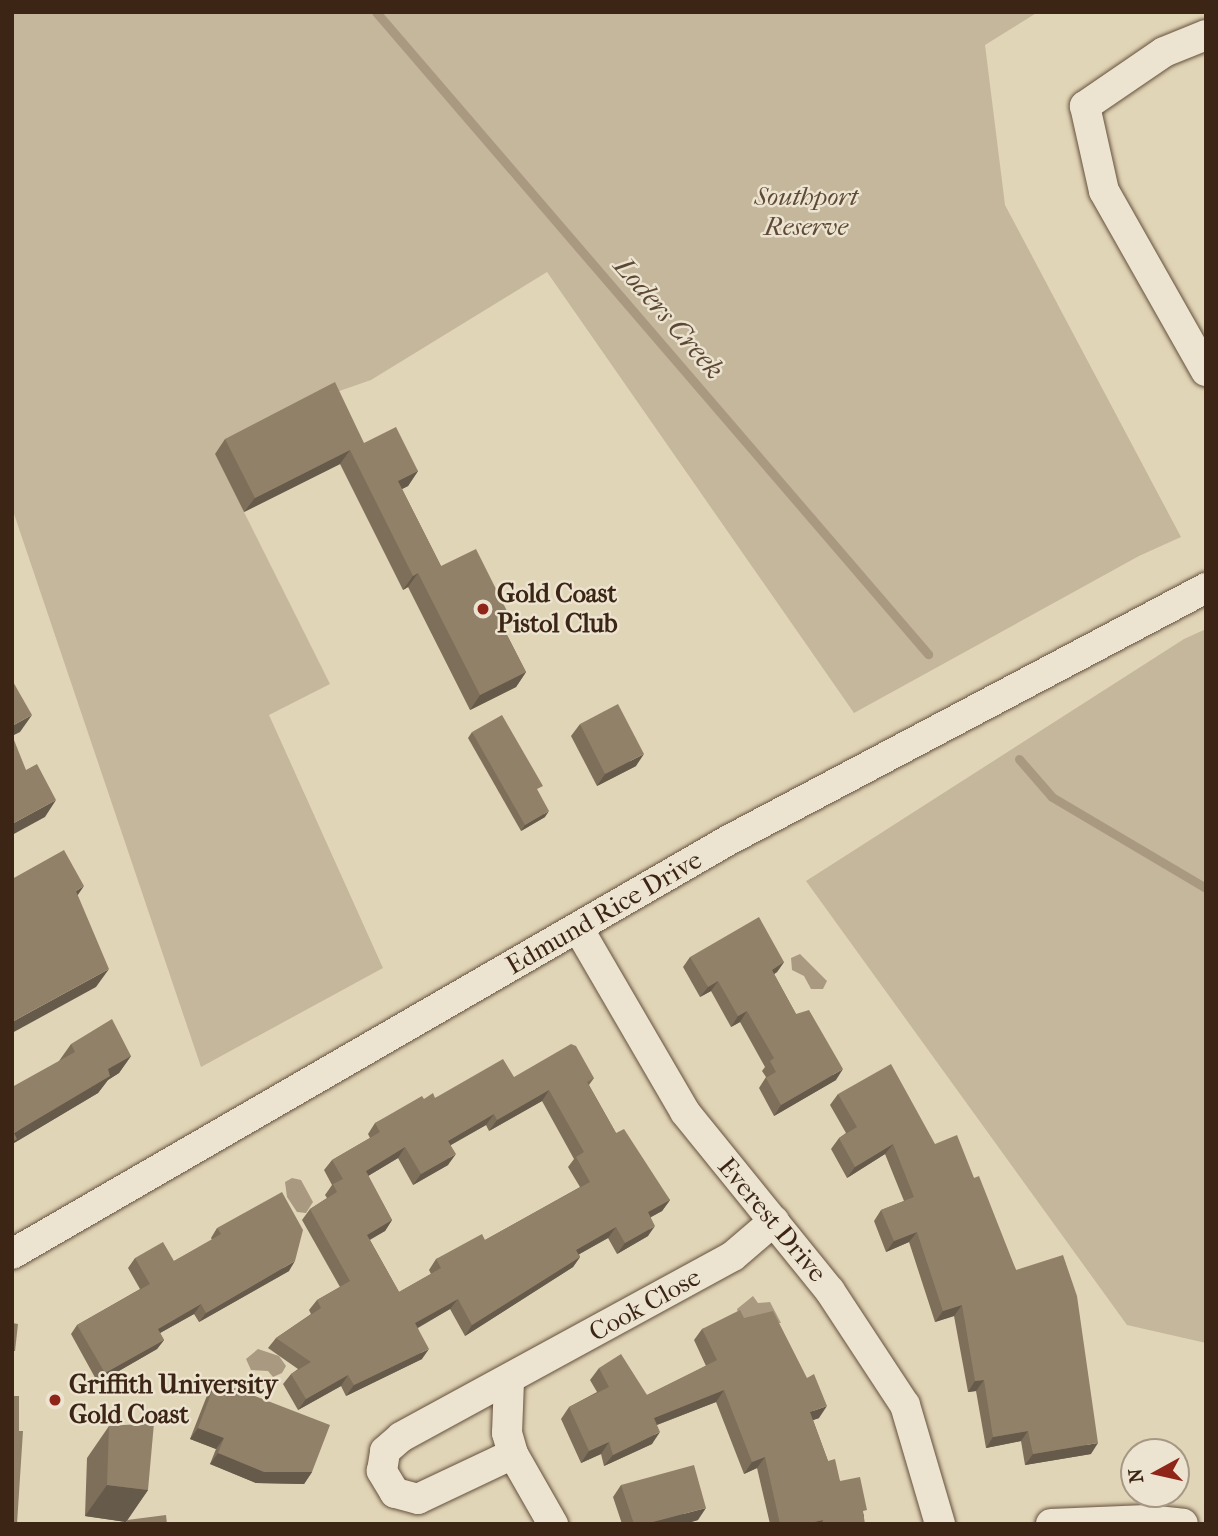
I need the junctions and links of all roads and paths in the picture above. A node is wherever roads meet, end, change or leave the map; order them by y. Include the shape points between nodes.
1 (1206, 35) edge
2 (1206, 371) edge
3 (1206, 588) edge
4 (578, 928) junction
5 (774, 1220) junction
6 (12, 1254) edge
7 (509, 1381) junction
8 (513, 1454) junction
9 (553, 1524) edge
10 (940, 1524) edge
11 (1051, 1524) edge
12 (1183, 1524) edge

1 - 2 street via 1164,52 1085,106 1104,191
3 - 4 street, Edmund Rice Drive via 727,841
4 - 5 street, Everest Drive via 685,1112
4 - 6 street, Edmund Rice Drive
5 - 7 street, Cook Close via 733,1255
5 - 10 street, Everest Drive via 830,1291 905,1405
7 - 8 street via 506,1433
7 - 8 street, Cook Close via 392,1443 385,1451 382,1471 395,1493 418,1499
8 - 9 street
11 - 12 street

